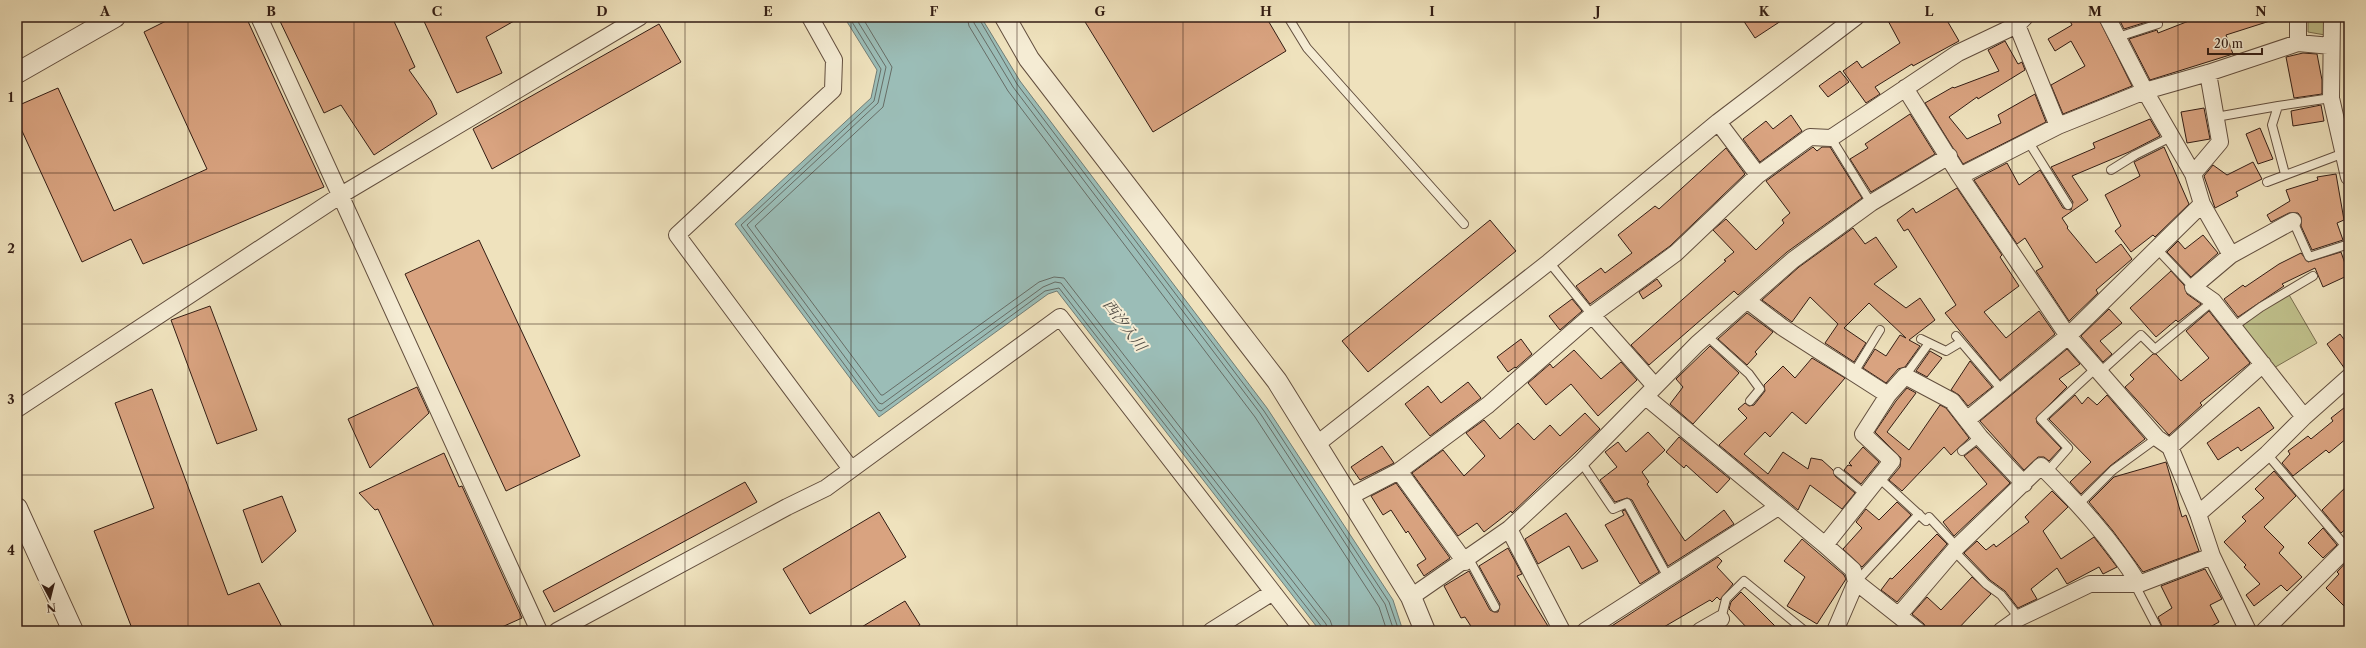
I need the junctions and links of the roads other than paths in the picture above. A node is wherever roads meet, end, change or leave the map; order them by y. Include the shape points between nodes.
1 (115, 17) edge
2 (259, 17) edge
3 (640, 17) edge
4 (810, 17) edge
5 (1004, 17) edge
6 (1288, 17) edge
7 (1856, 17) edge
8 (2107, 17) edge
9 (2298, 17) edge
10 (2332, 17) edge
11 (2021, 21) edge
12 (2158, 24) dead end
13 (2118, 37) junction
14 (2298, 43) junction
15 (2331, 46) junction
16 (17, 73) edge
17 (2208, 73) junction
18 (1904, 88) junction
19 (2145, 91) junction
20 (2331, 98) junction
21 (2278, 106) junction
22 (2216, 117) junction
23 (1718, 122) junction
24 (2058, 126) junction
25 (2171, 137) junction
26 (1831, 138) junction
27 (2028, 142) junction
28 (2344, 153) junction
29 (1949, 156) junction
30 (2111, 170) dead end
31 (2193, 174) junction
32 (2285, 174) junction
33 (1758, 175) junction
34 (1960, 176) junction
35 (2349, 177) edge
36 (2267, 182) dead end
37 (341, 195) junction
38 (1871, 203) junction
39 (2202, 204) junction
40 (2068, 205) dead end
41 (2293, 222) joint
42 (1464, 224) dead end
43 (2349, 244) edge
44 (2157, 249) junction
45 (2231, 255) junction
46 (1548, 262) junction
47 (2312, 276) dead end
48 (2193, 287) junction
49 (1748, 301) junction
50 (2214, 301) junction
51 (1592, 315) junction
52 (2233, 326) junction
53 (1880, 330) dead end
54 (1707, 336) junction
55 (2068, 336) junction
56 (1921, 339) dead end
57 (1929, 343) junction
58 (2263, 364) junction
59 (2097, 371) junction
60 (1853, 374) junction
61 (1905, 376) junction
62 (2349, 377) edge
63 (2002, 390) junction
64 (1650, 392) junction
65 (1888, 395) junction
66 (1750, 401) dead end
67 (17, 409) edge
68 (2304, 417) junction
69 (1968, 419) junction
70 (1980, 437) junction
71 (2157, 438) junction
72 (1317, 444) junction
73 (2170, 447) junction
74 (1962, 451) dead end
75 (2267, 454) junction
76 (1581, 462) junction
77 (851, 469) junction
78 (1399, 471) junction
79 (1838, 472) dead end
80 (2047, 472) junction
81 (1879, 478) junction
82 (2024, 484) junction
83 (1866, 495) junction
84 (1349, 497) junction
85 (2078, 505) junction
86 (1778, 507) junction
87 (17, 508) edge
88 (1919, 514) junction
89 (2198, 514) junction
90 (1509, 529) junction
91 (1826, 545) junction
92 (2348, 547) edge
93 (1956, 550) junction
94 (2212, 556) junction
95 (1467, 560) junction
96 (1669, 579) junction
97 (1856, 582) junction
98 (2137, 584) junction
99 (1273, 592) junction
100 (1412, 597) junction
101 (1495, 607) dead end
102 (1899, 615) junction
103 (2019, 618) junction
104 (1721, 619) joint
105 (580, 626) edge
106 (73, 631) edge
107 (539, 631) edge
108 (557, 631) edge
109 (1211, 631) edge
110 (1303, 631) edge
111 (1425, 631) edge
112 (1562, 631) edge
113 (1584, 631) edge
114 (1700, 631) edge
115 (1805, 631) edge
116 (1835, 631) edge
117 (1918, 631) edge
118 (2001, 631) edge
119 (2159, 631) edge
120 (2248, 631) edge
121 (2264, 631) edge

1 - 16 street
2 - 37 street
3 - 37 street
4 - 77 street via 834,60 833,90 677,235
5 - 72 street via 1028,59 1277,381
6 - 42 lane via 1307,48
7 - 23 street
8 - 13 street
9 - 14 street
10 - 15 street
11 - 18 street via 1958,52
11 - 24 street
12 - 13 lane
13 - 19 street
14 - 15 street
14 - 17 street
15 - 20 street
17 - 19 street
17 - 22 street
18 - 26 street
18 - 29 street
19 - 24 street
19 - 25 street
20 - 21 lane
20 - 28 street
21 - 22 lane
21 - 32 lane via 2272,125
22 - 31 street via 2220,142
23 - 33 street
23 - 46 street
24 - 27 street
25 - 30 lane
25 - 31 street
26 - 33 street via 1810,137
26 - 38 lane
27 - 34 street
27 - 40 lane
28 - 32 lane
28 - 35 street
29 - 34 street
29 - 38 street
31 - 39 street
32 - 36 lane
33 - 51 street via 1676,253
34 - 55 street
37 - 67 street
37 - 107 street
38 - 49 street via 1793,260
39 - 44 street
39 - 45 street
41 - 43 lane via 2310,257
41 - 45 street
44 - 48 lane
44 - 55 street
45 - 48 street
46 - 51 lane
46 - 72 street
47 - 52 lane
48 - 50 street
49 - 54 street
49 - 60 street
50 - 52 street
50 - 59 lane via 2155,349 2141,335
51 - 64 street
51 - 78 street via 1488,405
52 - 58 street
53 - 60 lane
54 - 64 street
54 - 66 lane via 1749,374 1760,389
55 - 59 street
55 - 63 street
56 - 57 lane
57 - 61 lane
57 - 63 lane via 1946,351 1959,339
58 - 68 street
58 - 73 street
59 - 71 street
59 - 80 lane via 2041,419 2068,448
60 - 65 street
61 - 65 street
61 - 69 street via 1952,401
62 - 68 street
63 - 69 street
64 - 76 street
64 - 86 street
65 - 81 street via 1863,434 1892,461
68 - 75 street
69 - 70 street
70 - 74 lane
70 - 82 street
71 - 73 street
71 - 85 lane via 2113,470
72 - 84 street
73 - 89 street
75 - 89 street
75 - 92 lane
76 - 90 street
76 - 96 lane via 1613,509 1627,503
77 - 99 street via 1060,317
77 - 105 street via 826,488 787,507
78 - 84 street
78 - 95 street
79 - 83 lane
80 - 82 street via 2041,466
80 - 85 street
81 - 83 street
81 - 88 lane
82 - 93 street
83 - 91 street
84 - 100 street
85 - 98 street via 2121,554
86 - 91 street
86 - 96 street
87 - 106 street
88 - 93 lane via 1926,521 1929,517
88 - 97 lane
89 - 94 street
90 - 95 street
90 - 112 street
91 - 97 street via 1853,570
92 - 121 street
93 - 102 street
93 - 103 lane via 1986,584 2001,595
94 - 98 street
94 - 120 street
95 - 100 street
95 - 101 lane
96 - 113 street
97 - 102 street
97 - 116 street
98 - 103 street via 2090,584
98 - 119 lane
99 - 109 street
99 - 110 street
100 - 111 street
102 - 117 street
103 - 118 street
104 - 114 street
104 - 115 lane via 1726,599 1744,581
105 - 108 street

